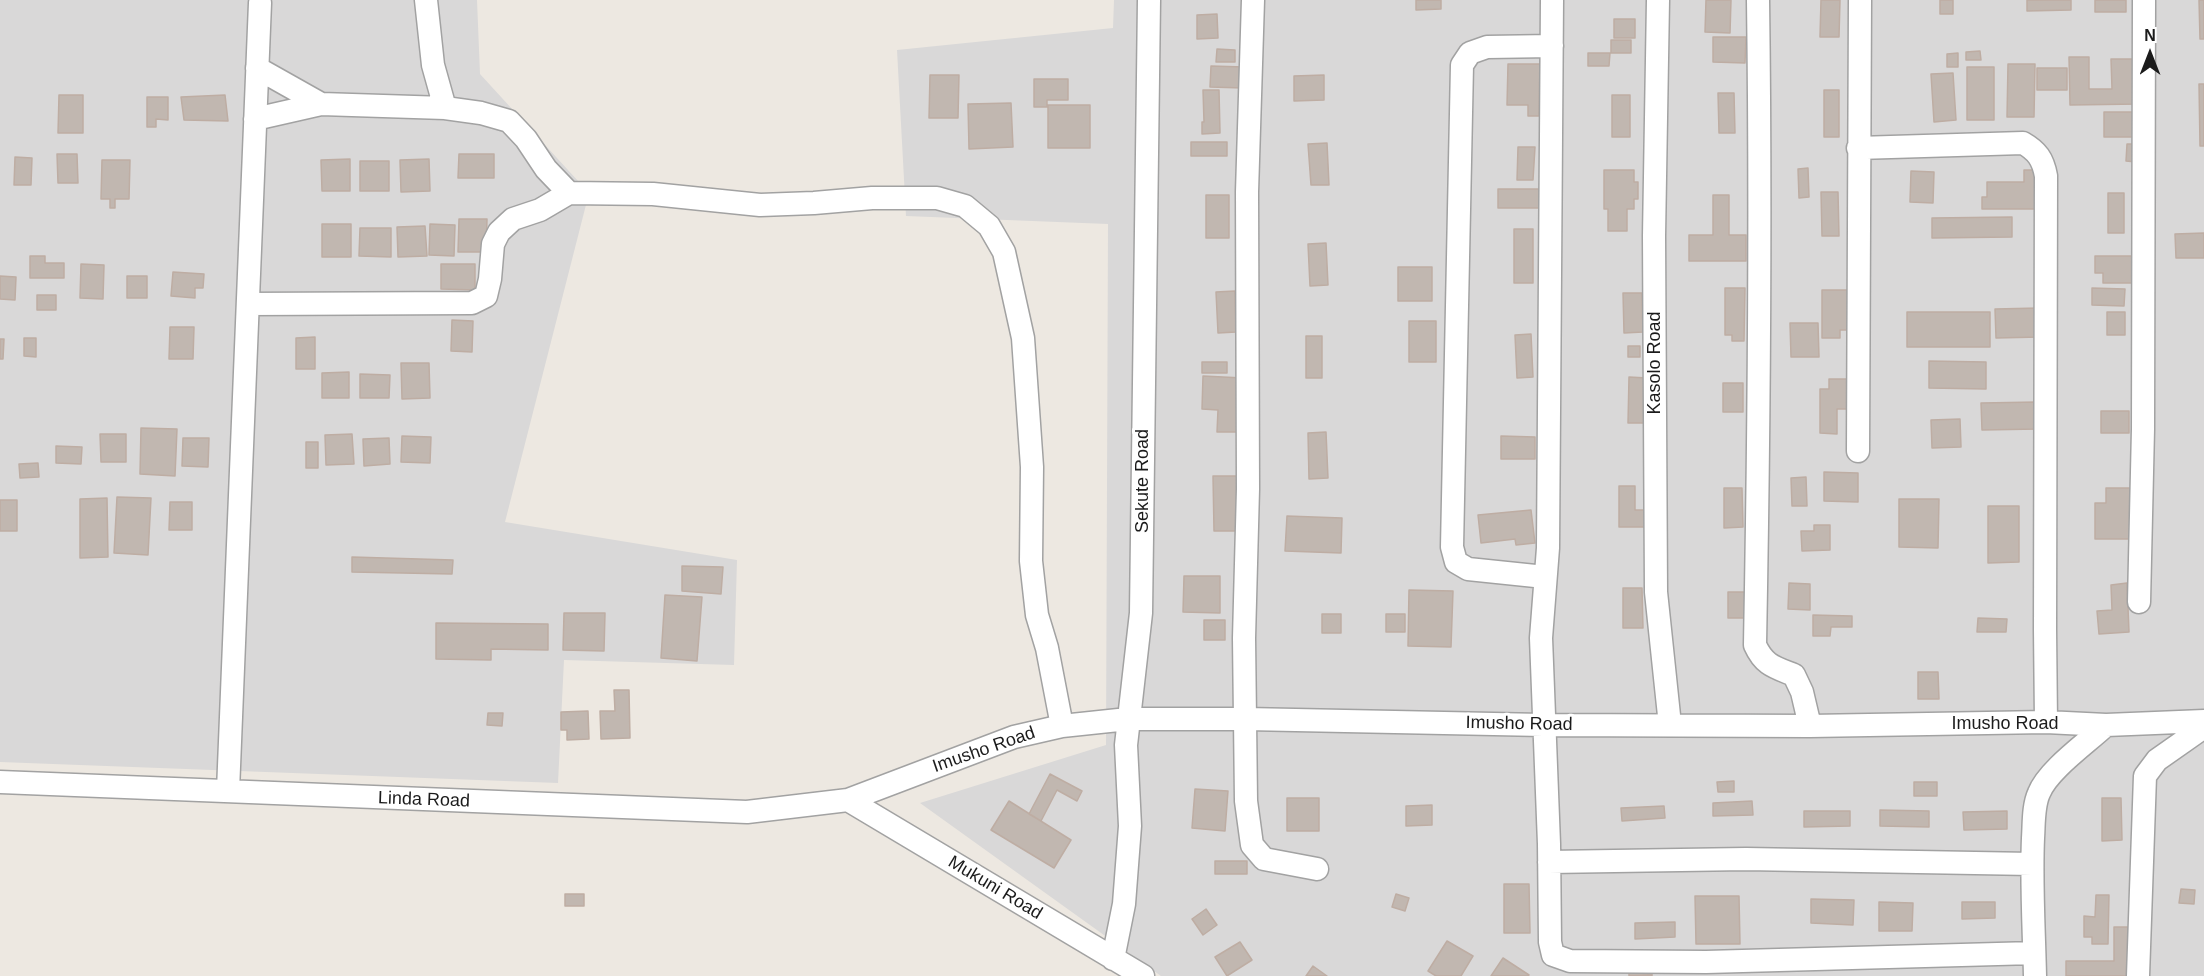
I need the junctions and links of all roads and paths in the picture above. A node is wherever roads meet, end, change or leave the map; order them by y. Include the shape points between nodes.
1 (426, 0) edge
2 (1149, 0) edge
3 (1253, 0) edge
4 (1552, 0) edge
5 (1658, 0) edge
6 (1758, 0) edge
7 (1860, 0) edge
8 (2144, 0) edge
9 (260, 3) dead end
10 (1552, 46) junction
11 (257, 68) junction
12 (321, 104) junction
13 (445, 108) junction
14 (255, 119) junction
15 (1858, 148) junction
16 (569, 193) junction
17 (248, 304) junction
18 (1858, 451) dead end
19 (1545, 577) junction
20 (2139, 602) dead end
21 (1128, 719) junction
22 (1246, 719) junction
23 (2204, 721) edge
24 (2046, 722) junction
25 (2106, 724) junction
26 (1543, 725) junction
27 (1670, 725) junction
28 (1062, 726) junction
29 (1810, 726) junction
30 (2204, 727) edge
31 (0, 782) edge
32 (228, 791) junction
33 (848, 800) junction
34 (1549, 862) junction
35 (2032, 864) junction
36 (1317, 869) dead end
37 (2034, 953) junction
38 (1113, 959) junction
39 (1143, 976) edge
40 (2035, 976) edge
41 (2138, 976) edge

1 - 13 street via 433,65
2 - 21 street, Sekute Road via 1142,613
3 - 22 street via 1247,192
4 - 10 street
5 - 27 street, Kasolo Road via 1654,236 1656,592
6 - 29 street via 1759,435 1755,645 1771,666 1794,675
7 - 15 street
8 - 20 street
9 - 11 street
10 - 19 street
10 - 19 street via 1487,47 1470,53 1462,65 1452,547 1456,562 1468,569
11 - 12 street
11 - 14 street
12 - 13 street
12 - 14 street
13 - 16 street via 509,121
14 - 17 street
15 - 18 street
15 - 24 street via 2023,143 2035,150 2043,163
16 - 17 street via 540,210 513,219 499,232 493,244 486,296 472,303
16 - 28 street via 653,194 760,205 937,198 965,206 988,226 1004,252 1023,338 1032,467 1031,561 1037,615
17 - 32 street
19 - 26 street via 1541,638
21 - 22 street, Imusho Road
21 - 28 street, Imusho Road
21 - 38 street, Sekute Road via 1130,826 1124,904
22 - 26 street, Imusho Road
22 - 36 street via 1246,801 1252,845 1264,859
23 - 25 street, Imusho Road
24 - 25 street, Imusho Road
24 - 29 street, Imusho Road
25 - 35 street via 2052,772 2038,793
26 - 27 street, Imusho Road
26 - 34 street
27 - 29 street, Imusho Road
28 - 33 street, Imusho Road via 1014,737
30 - 41 street via 2157,760 2145,776
31 - 32 street, Linda Road
32 - 33 street, Linda Road via 747,812
33 - 38 street, Mukuni Road
34 - 35 street via 1746,859
34 - 37 street via 1550,942 1553,955 1570,961 1706,962
35 - 37 street
37 - 40 street
38 - 39 street, Mukuni Road

